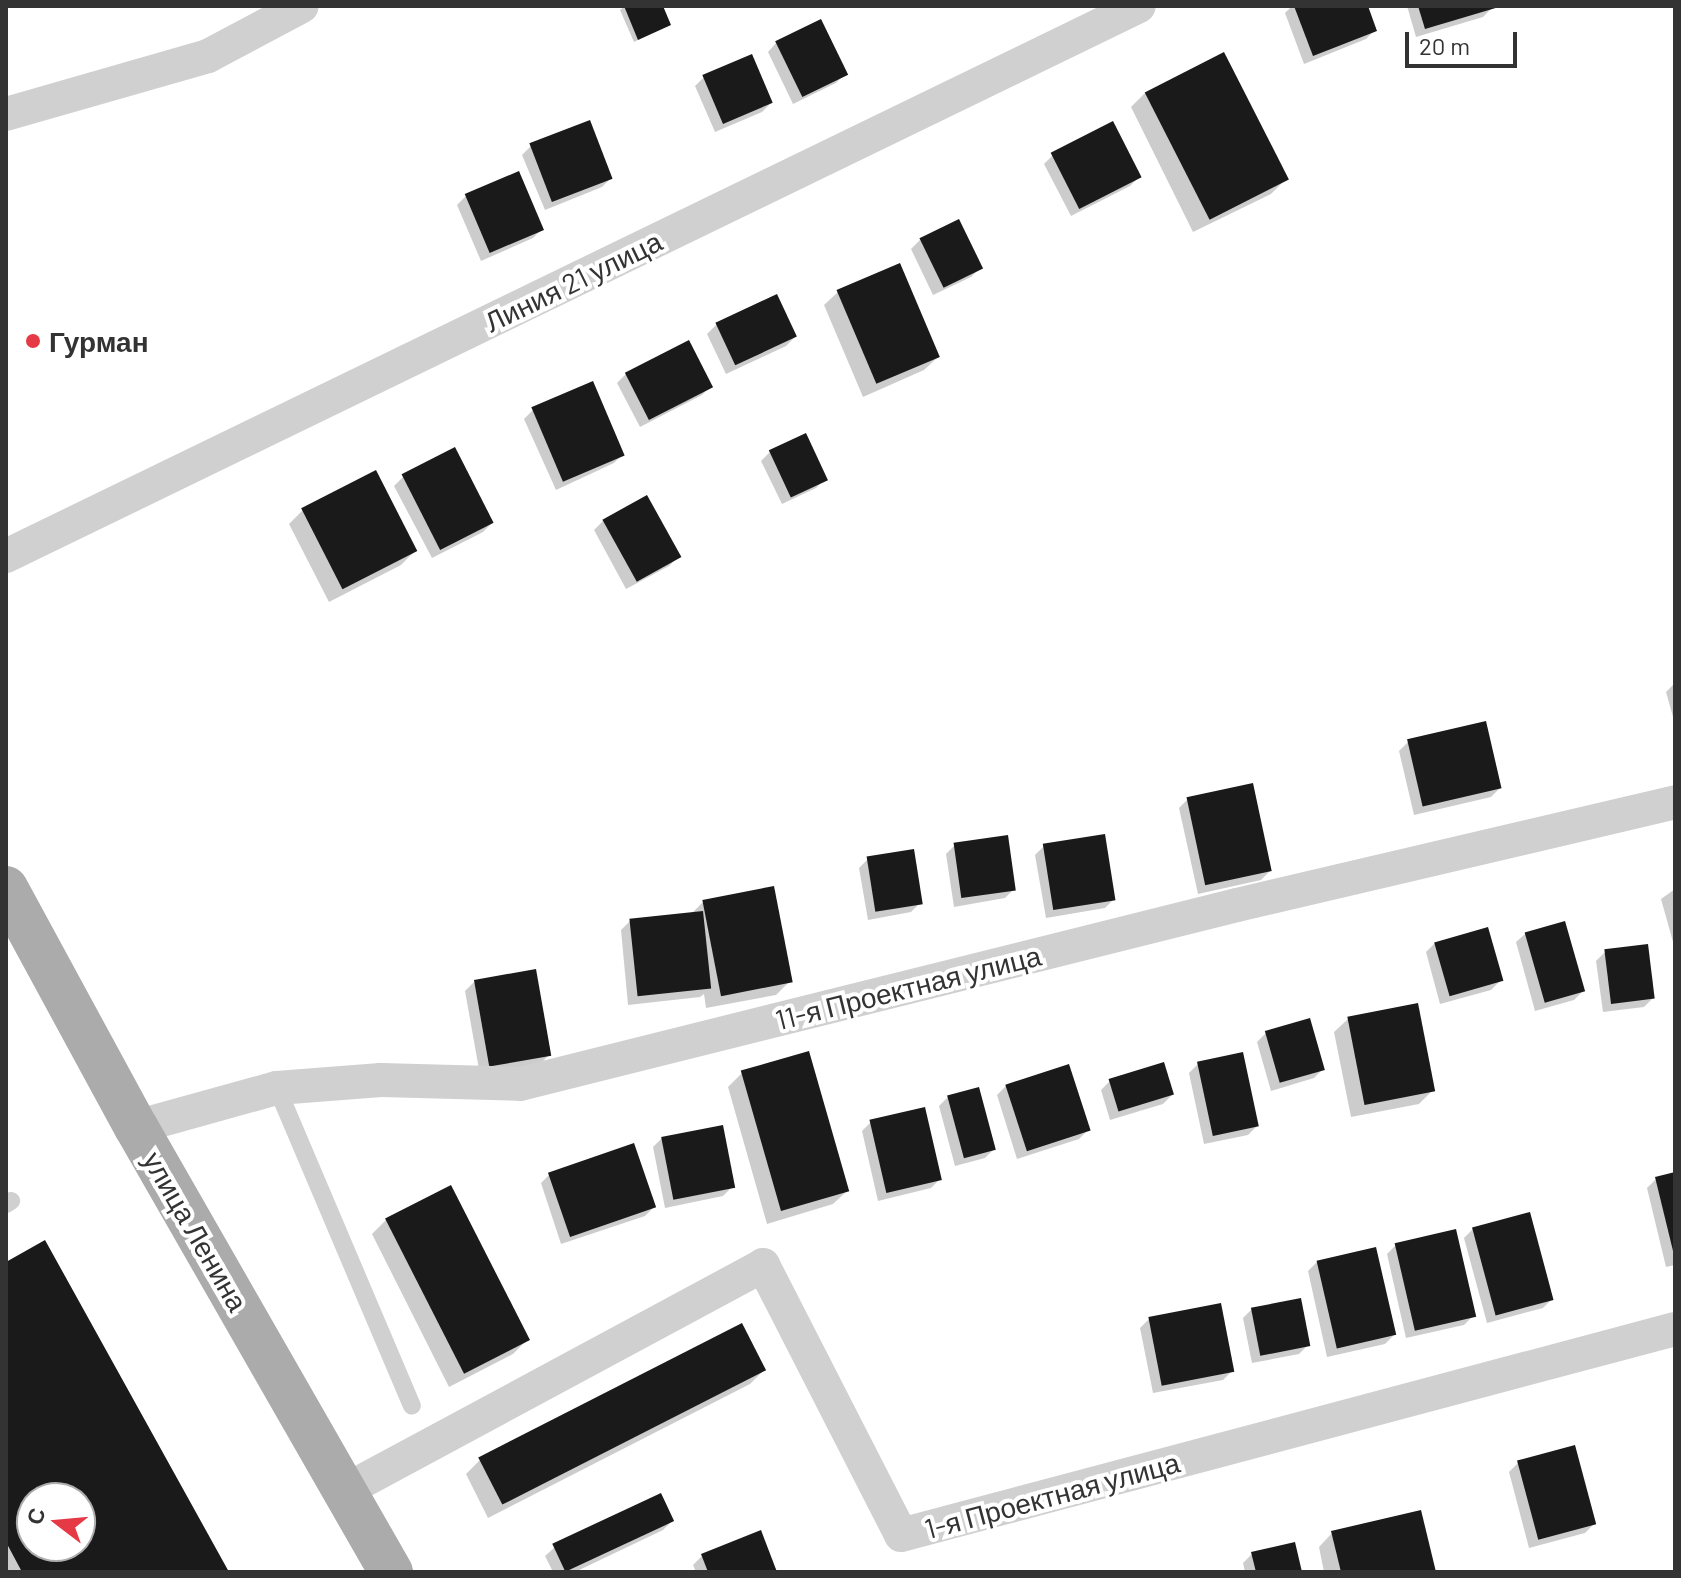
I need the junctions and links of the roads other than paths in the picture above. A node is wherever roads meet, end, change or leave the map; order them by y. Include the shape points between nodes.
1 (302, 6) edge
2 (1139, 6) edge
3 (6, 114) edge
4 (6, 556) edge
5 (1675, 802) edge
6 (6, 888) edge
7 (277, 1088) junction
8 (136, 1127) junction
9 (1675, 1329) edge
10 (412, 1406) dead end
11 (346, 1490) junction
12 (391, 1572) edge

1 - 3 street via 208,56
2 - 4 street, Линия 21 улица
5 - 7 street, 11-я Проектная улица via 520,1084 381,1080
6 - 8 main road, улица Ленина
7 - 8 street, 11-я Проектная улица
7 - 10 lane
8 - 11 main road, улица Ленина
9 - 11 street, 1-я Проектная улица via 901,1535 763,1265
11 - 12 main road, улица Ленина

